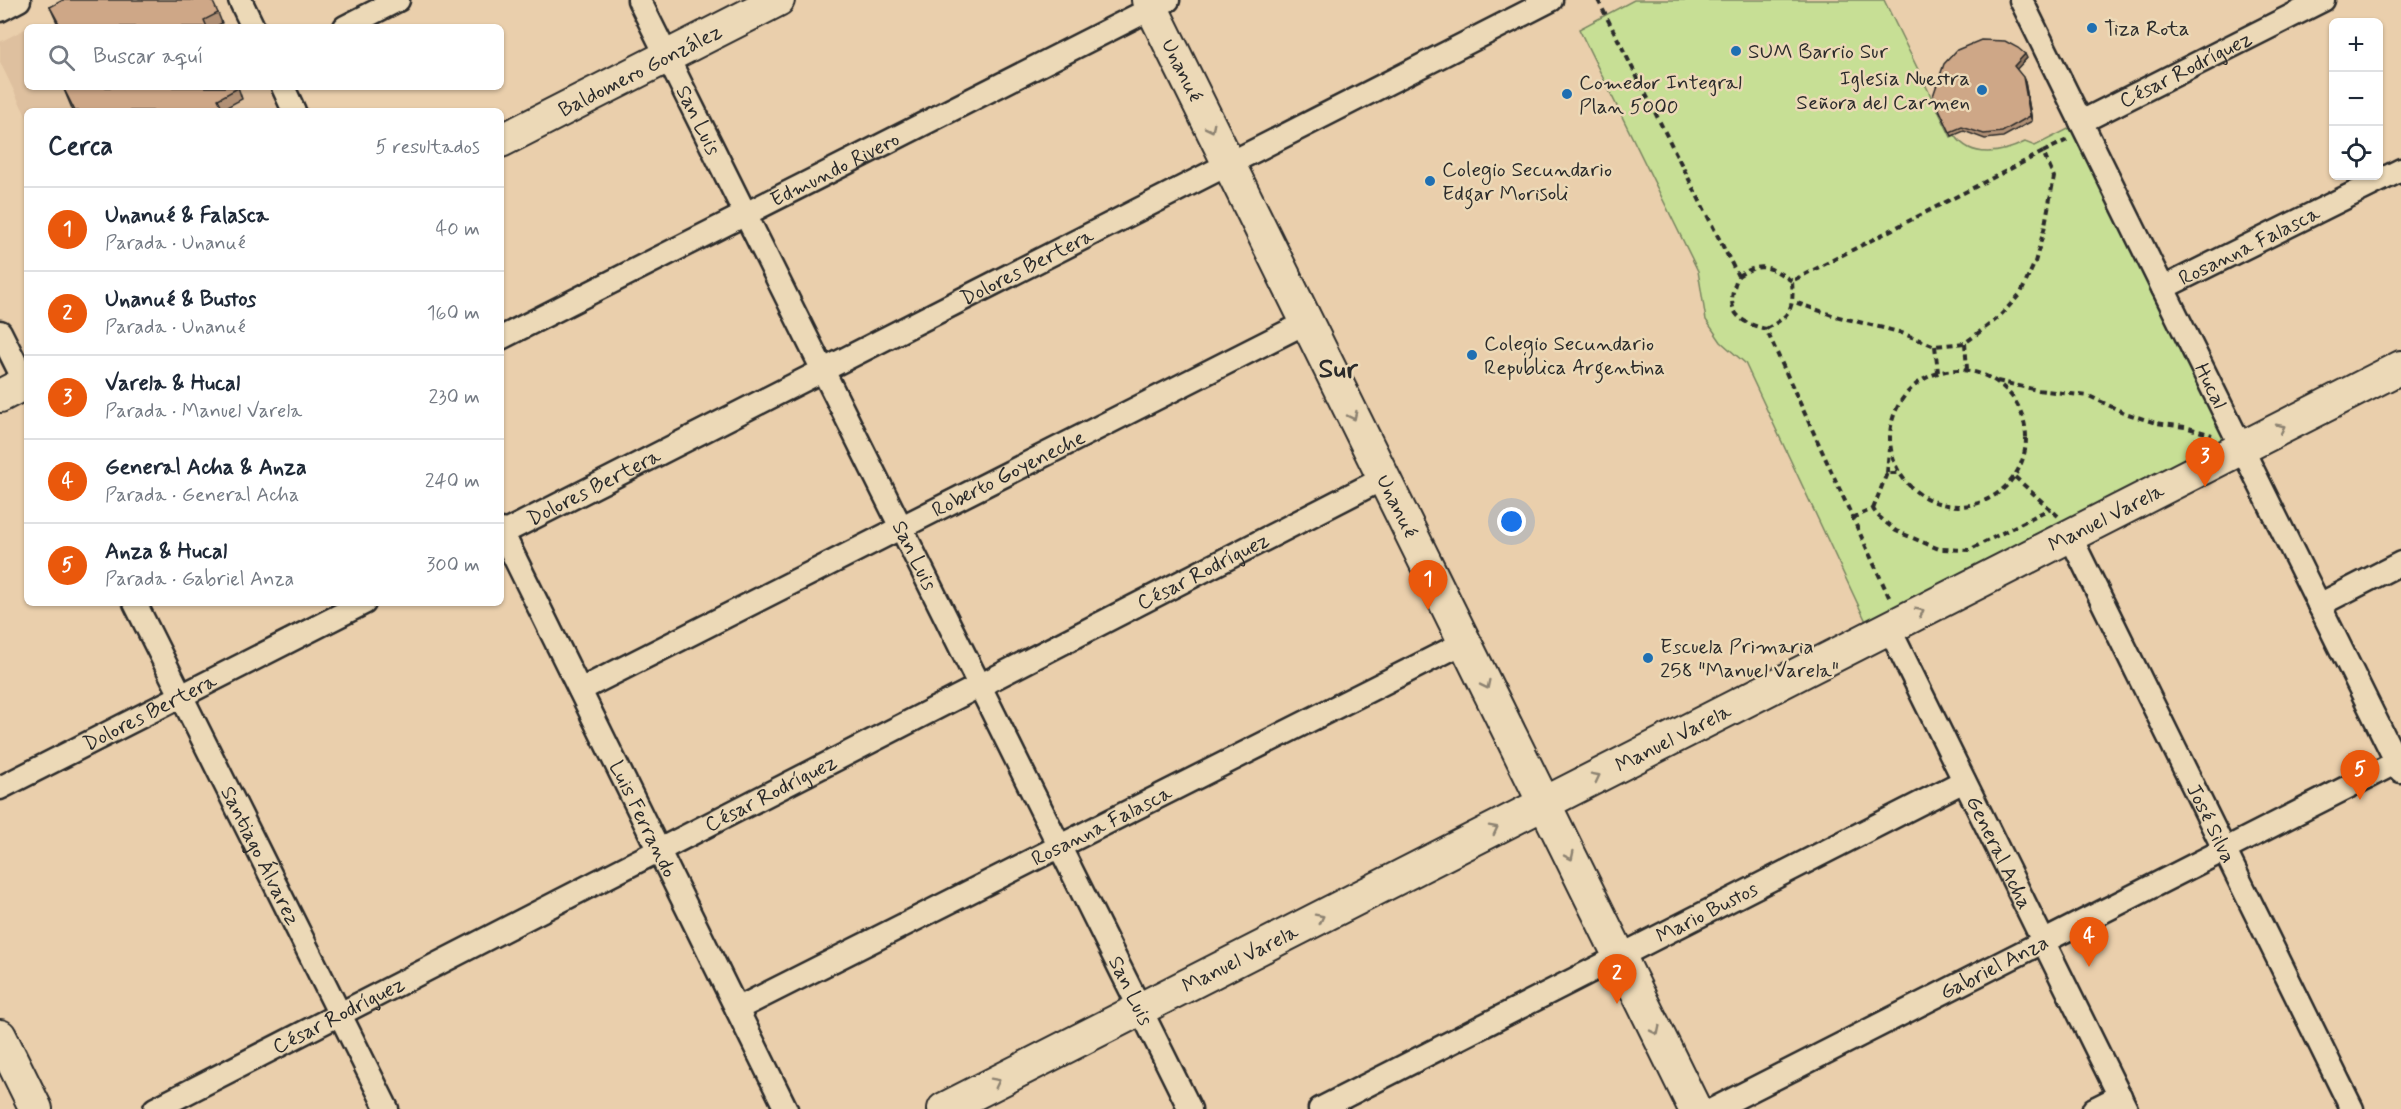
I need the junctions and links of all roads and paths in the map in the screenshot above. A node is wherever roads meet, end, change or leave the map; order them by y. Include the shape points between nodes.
1 (20, 0) edge
2 (240, 0) edge
3 (398, 0) edge
4 (639, 0) edge
5 (778, 0) edge
6 (1551, 0) edge
7 (1598, 0) edge
8 (2021, 0) edge
9 (2324, 0) edge
10 (1156, 3) edge
11 (0, 10) edge
12 (252, 24) edge
13 (351, 24) edge
14 (667, 56) junction
15 (284, 90) edge
16 (293, 108) edge
17 (2081, 122) junction
18 (504, 139) edge
19 (1229, 164) junction
20 (2401, 170) edge
21 (746, 214) junction
22 (1738, 276) junction
23 (1792, 281) junction
24 (2163, 288) junction
25 (1794, 302) junction
26 (1307, 322) junction
27 (1766, 329) junction
28 (0, 332) edge
29 (504, 336) edge
30 (1965, 343) junction
31 (1935, 346) junction
32 (2401, 367) edge
33 (1967, 369) junction
34 (823, 370) junction
35 (1938, 372) junction
36 (1994, 381) junction
37 (2014, 386) junction
38 (20, 387) edge
39 (2016, 397) junction
40 (2228, 442) junction
41 (1889, 448) junction
42 (1887, 473) junction
43 (1898, 473) junction
44 (2015, 477) junction
45 (1384, 478) junction
46 (1873, 509) junction
47 (1852, 518) junction
48 (901, 527) junction
49 (504, 530) edge
50 (2070, 536) junction
51 (504, 538) edge
52 (2401, 563) edge
53 (2319, 604) junction
54 (136, 606) edge
55 (358, 606) edge
56 (1890, 615) junction
57 (1465, 642) junction
58 (980, 685) junction
59 (580, 690) junction
60 (181, 696) junction
61 (2400, 764) edge
62 (1964, 781) junction
63 (0, 788) edge
64 (1544, 804) junction
65 (1059, 846) junction
66 (2224, 849) junction
67 (659, 850) junction
68 (2043, 941) junction
69 (1620, 956) junction
70 (737, 1009) junction
71 (1141, 1009) junction
72 (340, 1014) junction
73 (0, 1036) edge
74 (2123, 1102) edge
75 (36, 1109) edge
76 (155, 1109) edge
77 (387, 1109) edge
78 (786, 1109) edge
79 (944, 1109) edge
80 (1190, 1109) edge
81 (1320, 1109) edge
82 (1695, 1109) edge
83 (1714, 1109) edge
84 (2094, 1109) edge
85 (2352, 1109) edge

1 - 11 street
2 - 12 street
3 - 13 street
4 - 14 street, San Luis
5 - 14 street, Baldomero González
6 - 19 street, Dolores Bertera
7 - 22 path
8 - 17 street, Hucal
9 - 17 street, César Rodríguez
10 -> 19 street, Unanué
10 - 21 street, Edmundo Rivero
14 - 18 street, Baldomero González
14 - 21 street, San Luis
15 - 16 street
17 - 24 street, Hucal
19 - 26 street, Unanué
19 - 34 street, Dolores Bertera
20 - 24 street, Rosanna Falasca
21 - 29 street, Edmundo Rivero
21 - 34 street, San Luis
22 - 23 path via 1754,267 1773,268
22 - 27 path via 1731,294 1734,309 1747,324
23 - 25 path
23 - 30 path via 2043,152 2054,177 2035,262 2021,293 1998,318
24 - 40 street, Hucal
25 - 27 path via 1785,318
25 - 31 path
26 -> 45 street, Unanué
26 - 48 street, Roberto Goyeneche
27 - 47 path
28 - 38 street
30 - 31 path
30 - 33 path
31 - 35 path
40 -> 32 street, Manuel Varela
33 - 35 path
33 - 36 path
34 - 48 street, San Luis
34 - 49 street, Dolores Bertera
35 - 41 path via 1911,386 1895,413
36 - 37 path
36 - 39 path
37 - 39 path
37 - 40 path via 2089,396 2125,413
39 - 44 path via 2027,423 2027,450
40 - 50 street, Manuel Varela
40 - 53 street, Hucal
41 - 42 path
41 - 43 path
42 - 43 path
42 - 46 path
43 - 44 path via 1913,490 1936,502 1966,508 1995,495
44 - 46 path via 2051,508 1969,550 1939,549 1896,531
45 - 57 street, Unanué
45 - 58 street, César Rodríguez
46 - 47 path
47 - 56 path
48 - 58 street, San Luis
48 - 59 street, Roberto Goyeneche
56 -> 50 street, Manuel Varela
50 - 66 street, José Silva
51 - 59 street, Luis Ferrando
52 - 53 street
53 - 61 street, Hucal
54 - 60 street, Santiago Álvarez
55 - 60 street, Dolores Bertera
56 - 62 street, General Acha
64 -> 56 street, Manuel Varela
57 -> 64 street, Unanué
57 - 65 street, Rosanna Falasca
58 - 65 street, San Luis
58 - 67 street, César Rodríguez
59 - 67 street, Luis Ferrando
60 - 63 street, Dolores Bertera
60 - 72 street, Santiago Álvarez
61 - 66 street, Gabriel Anza
62 - 68 street, General Acha
62 - 69 street, Mario Bustos
64 -> 69 street, Unanué
71 -> 64 street, Manuel Varela
65 - 70 street, Rosanna Falasca
65 - 71 street, San Luis
66 - 68 street, Gabriel Anza
66 - 85 street, José Silva
67 - 70 street, Luis Ferrando
67 - 72 street, César Rodríguez
68 - 74 street, General Acha
68 - 83 street, Gabriel Anza
69 - 81 street, Mario Bustos
69 -> 82 street, Unanué
70 - 78 street, Luis Ferrando
79 -> 71 street, Manuel Varela
71 - 80 street, San Luis
72 - 76 street, César Rodríguez
72 - 77 street, Santiago Álvarez
73 - 75 street
74 - 84 street

